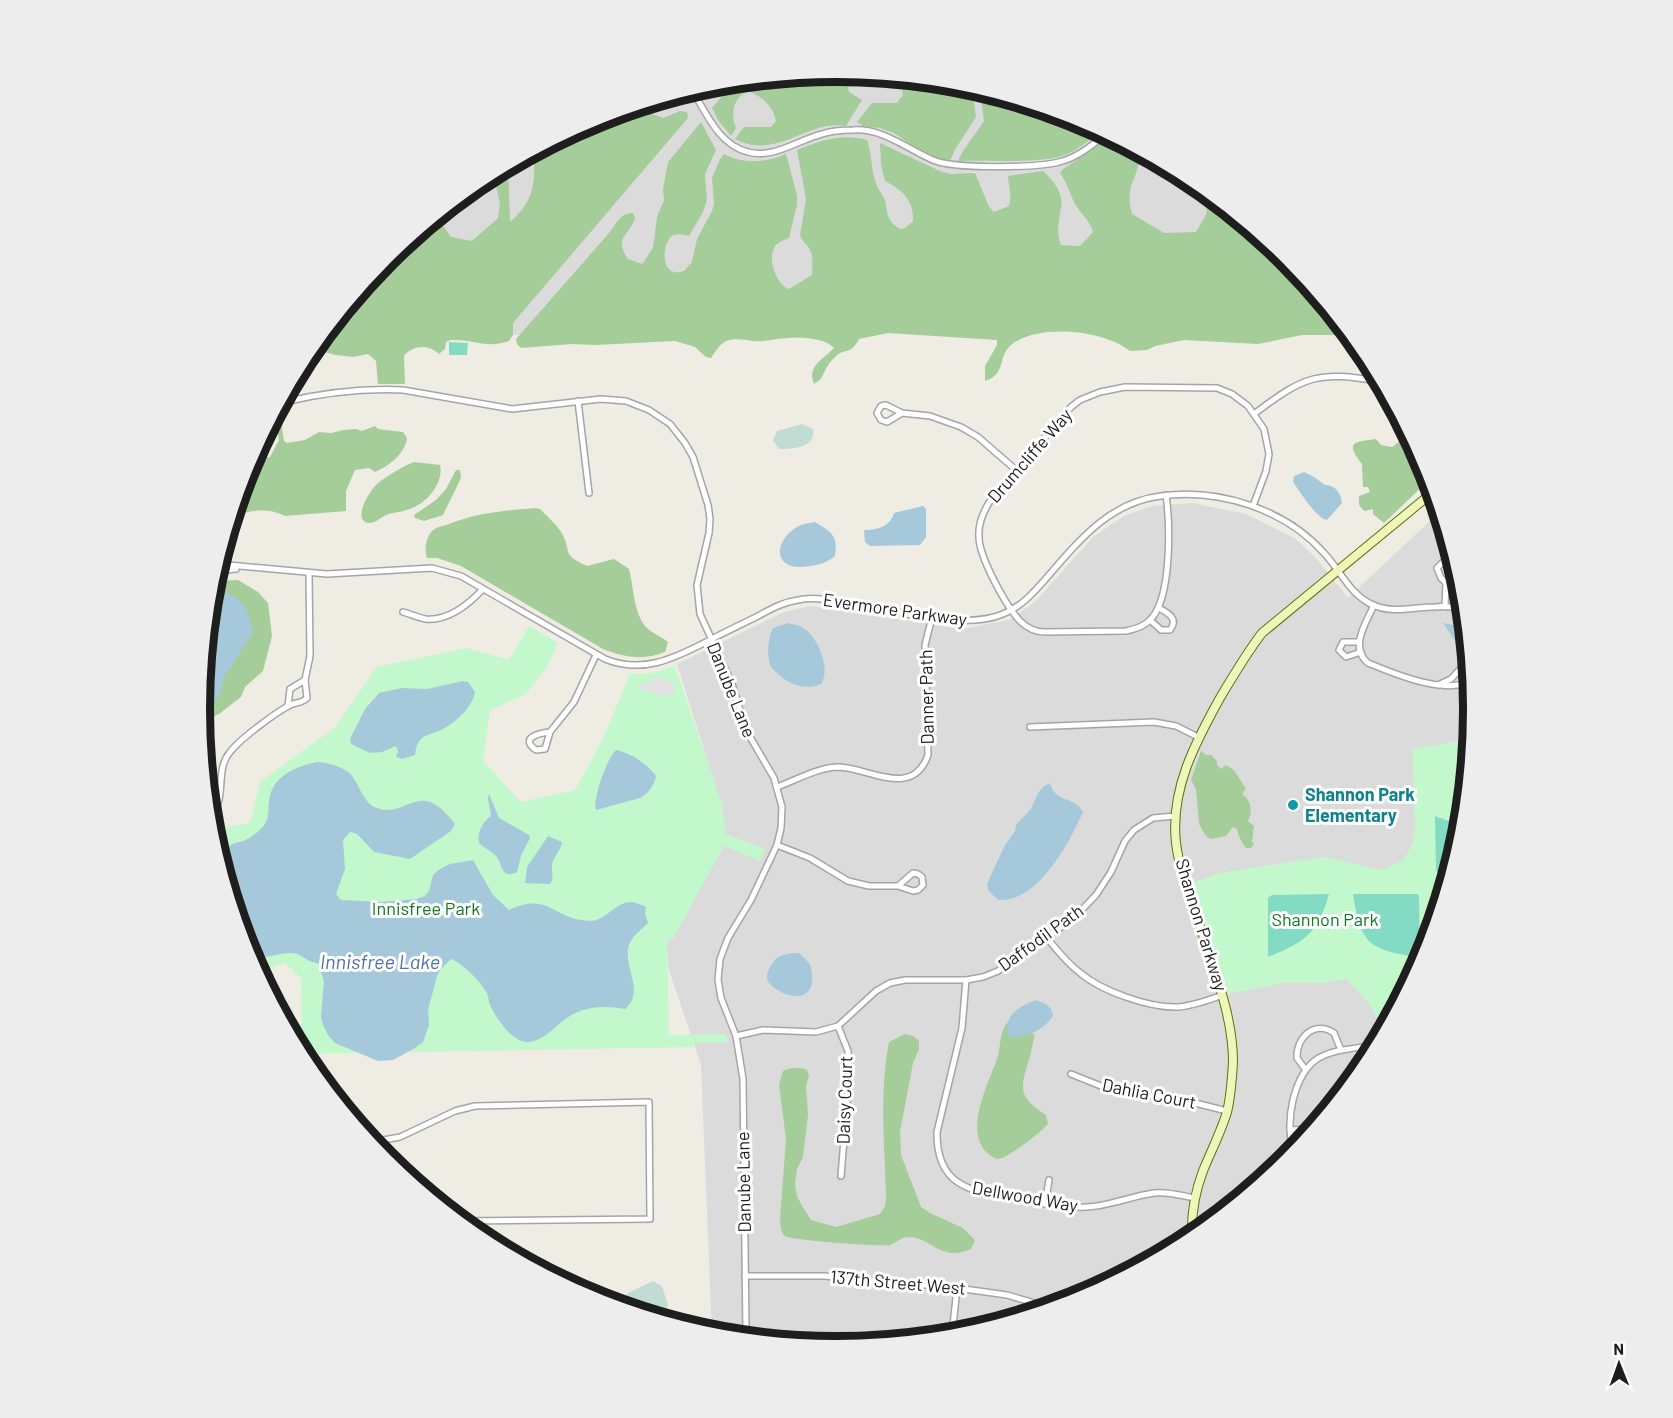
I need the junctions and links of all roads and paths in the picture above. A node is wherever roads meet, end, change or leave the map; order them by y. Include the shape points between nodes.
1 (697, 99) edge
2 (1098, 140) edge
3 (1369, 380) edge
4 (292, 400) edge
5 (578, 401) junction
6 (902, 413) dead end
7 (1254, 414) junction
8 (1016, 470) junction
9 (589, 493) dead end
10 (1166, 495) junction
11 (1426, 498) edge
12 (1253, 506) junction
13 (227, 565) edge
14 (244, 568) junction
15 (226, 570) edge
16 (1338, 571) junction
17 (309, 573) junction
18 (1446, 583) dead end
19 (483, 589) junction
20 (1374, 605) junction
21 (1445, 607) junction
22 (1159, 608) junction
23 (1455, 608) edge
24 (1012, 610) junction
25 (403, 612) dead end
26 (932, 617) junction
27 (1150, 620) junction
28 (711, 639) junction
29 (1359, 642) junction
30 (1361, 652) junction
31 (596, 655) junction
32 (1462, 667) edge
33 (304, 680) junction
34 (1462, 685) edge
35 (1437, 686) junction
36 (288, 706) junction
37 (1030, 727) dead end
38 (550, 732) dead end
39 (1198, 737) junction
40 (777, 787) junction
41 (218, 807) edge
42 (1176, 816) junction
43 (777, 845) junction
44 (898, 886) junction
45 (1047, 938) junction
46 (966, 980) junction
47 (1223, 995) junction
48 (838, 1026) junction
49 (736, 1036) junction
50 (1363, 1047) edge
51 (1341, 1050) junction
52 (1305, 1069) junction
53 (1071, 1074) dead end
54 (1227, 1111) junction
55 (1300, 1130) edge
56 (1290, 1131) junction
57 (382, 1140) edge
58 (1291, 1140) edge
59 (842, 1176) dead end
60 (1049, 1180) dead end
61 (1195, 1198) junction
62 (1045, 1204) junction
63 (475, 1221) edge
64 (1193, 1224) edge
65 (745, 1276) junction
66 (957, 1288) junction
67 (1035, 1303) edge
68 (953, 1324) edge
69 (746, 1328) edge

1 - 2 street via 718,132 732,146 749,153 768,154 823,133 856,129 889,136 949,165 1038,165 1077,155
3 - 7 street via 1343,375 1317,378 1282,392
4 - 5 street, Danube Lane via 332,392 385,389 512,409
5 - 9 street
5 - 28 street, Danube Lane via 610,399 642,406 669,424 690,450 710,514 697,593 700,614
6 - 8 street via 930,416 961,427 978,436
7 - 8 street, Drumcliffe Way via 1242,400 1217,388 1125,387 1100,392 1080,400 1063,414
7 - 12 street, Drumcliffe Way via 1264,429 1269,454
8 - 24 street, Drumcliffe Way via 985,509 979,537 987,566
10 - 12 street, Evermore Parkway via 1199,495
10 - 22 street via 1169,547
10 - 24 street, Evermore Parkway via 1128,505 1105,518 1084,535 1032,595
11 - 16 street, Shannon Parkway
12 - 16 street, Evermore Parkway via 1301,532
13 - 14 street, Evermore Parkway
14 - 15 street, Evermore Parkway
14 - 17 street, Evermore Parkway
16 - 20 street, Evermore Parkway via 1360,597
16 - 39 street, Shannon Parkway via 1262,633
17 - 19 street, Evermore Parkway via 432,568 455,574
17 - 33 street via 310,656
18 - 21 street
19 - 25 street via 450,614 427,619
19 - 31 street, Evermore Parkway
20 - 21 street via 1396,610
20 - 29 street
21 - 23 street
22 - 27 street
22 - 27 street via 1172,617 1173,626 1161,630
24 - 26 street, Evermore Parkway via 974,621
24 - 27 street via 1021,622 1041,632 1126,631
26 - 28 street, Evermore Parkway via 827,599 800,599 781,604
26 - 40 street, Danner Path via 926,645 928,755 920,770 898,779 828,768
28 - 31 street, Evermore Parkway via 666,662 650,665 625,665
28 - 40 street, Danube Lane via 732,684 746,730
29 - 30 street
29 - 30 street via 1343,642 1340,650 1346,657
30 - 35 street via 1368,663
31 - 38 street via 574,702
32 - 35 street
33 - 36 street via 290,689
33 - 36 street via 307,699
34 - 35 street
36 - 41 street via 230,752 223,767
37 - 39 street via 1154,722 1176,726
39 - 42 street, Shannon Parkway via 1182,775
40 - 43 street, Danube Lane via 782,814
42 - 45 street, Daffodil Path via 1153,818 1134,830 1096,896
42 - 47 street, Shannon Parkway via 1181,869
43 - 44 street via 858,884
43 - 49 street, Danube Lane via 720,959 721,998
44 - 44 street via 913,873 923,881 918,890
45 - 46 street, Daffodil Path via 998,971
45 - 47 street via 1080,974 1138,1002 1179,1007
46 - 48 street, Daffodil Path via 891,983 876,991
46 - 62 street, Dellwood Way via 963,1028 937,1132 940,1159 951,1177 970,1190
47 - 54 street, Shannon Parkway via 1233,1061
48 - 49 street via 816,1032 763,1030
48 - 59 street, Daisy Court via 848,1051 849,1077
49 - 65 street, Danube Lane via 743,1079
50 - 51 street
51 - 52 street via 1323,1056
51 - 52 street via 1334,1033 1314,1029 1298,1047 1297,1058
52 - 56 street via 1293,1099
53 - 54 street, Dahlia Court via 1111,1090
54 - 61 street, Shannon Parkway
55 - 56 street
56 - 58 street
57 - 63 street via 400,1137 455,1111 475,1106 649,1102 650,1219
60 - 62 street
61 - 62 street, Dellwood Way via 1157,1192 1089,1208
61 - 64 street, Shannon Parkway
65 - 66 street, 137th Street West via 824,1276
65 - 69 street, Danube Lane
66 - 67 street, 137th Street West
66 - 68 street

